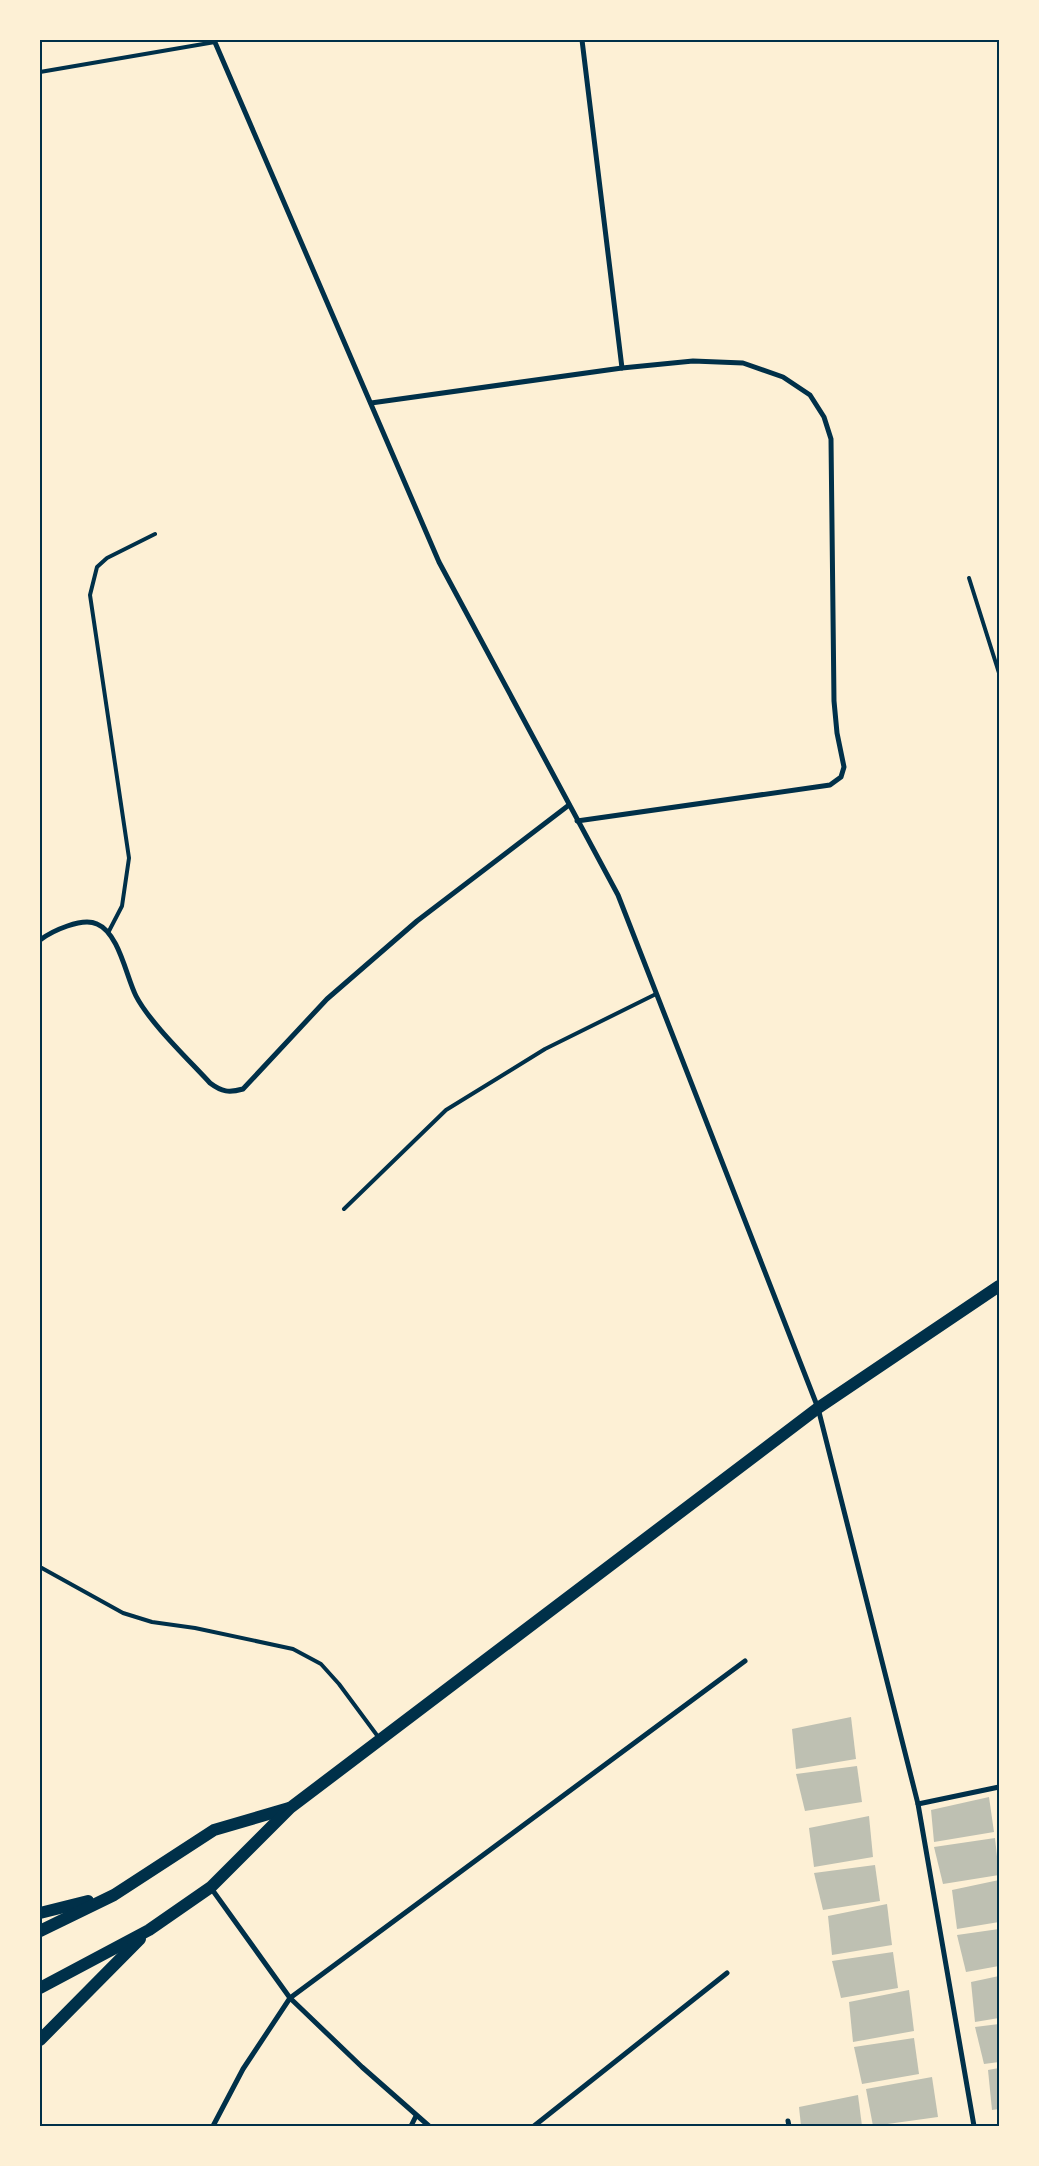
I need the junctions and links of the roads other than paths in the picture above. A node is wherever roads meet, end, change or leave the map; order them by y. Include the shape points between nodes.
1 (582, 40) edge
2 (214, 41) edge
3 (40, 72) edge
4 (622, 368) junction
5 (371, 403) junction
6 (155, 534) dead end
7 (969, 578) dead end
8 (999, 673) edge
9 (569, 806) junction
10 (578, 820) junction
11 (109, 931) junction
12 (40, 940) edge
13 (656, 994) junction
14 (344, 1209) dead end
15 (999, 1286) edge
16 (818, 1408) junction
17 (40, 1567) edge
18 (745, 1661) dead end
19 (380, 1740) junction
20 (999, 1787) edge
21 (918, 1804) junction
22 (290, 1808) junction
23 (211, 1887) junction
24 (114, 1895) junction
25 (40, 1914) edge
26 (149, 1930) junction
27 (40, 1931) edge
28 (727, 1973) dead end
29 (40, 1988) edge
30 (290, 1998) junction
31 (40, 2040) edge
32 (416, 2116) junction
33 (213, 2126) edge
34 (411, 2126) edge
35 (428, 2126) edge
36 (534, 2126) edge
37 (974, 2126) edge

1 - 4 street
2 - 3 lane
2 - 5 street
4 - 5 street
4 - 10 street via 693,361 743,363 784,377 810,395 824,417 831,439 834,701 844,767 841,777 830,785
5 - 9 street via 439,562
6 - 11 lane via 107,558 97,567 90,595 129,858 122,906
7 - 8 lane
9 - 10 street
9 - 11 street via 417,922 327,999 243,1089 236,1091 228,1093 210,1083 153,1019 136,997
10 - 13 street via 618,895
11 - 12 street via 96,923 73,924
13 - 14 lane via 545,1049 446,1110
13 - 16 street
15 - 16 main road
16 - 19 main road
16 - 21 street
17 - 19 lane via 123,1613 152,1622 293,1649 321,1664
18 - 30 street
19 - 22 main road
20 - 21 street
21 - 37 street
22 - 23 main road
22 - 24 main road via 214,1830
23 - 26 main road
23 - 30 street
24 - 25 main road
24 - 27 main road
26 - 29 main road
26 - 31 main road
28 - 36 street
30 - 32 street
30 - 33 street via 243,2069
32 - 34 street
32 - 35 street

